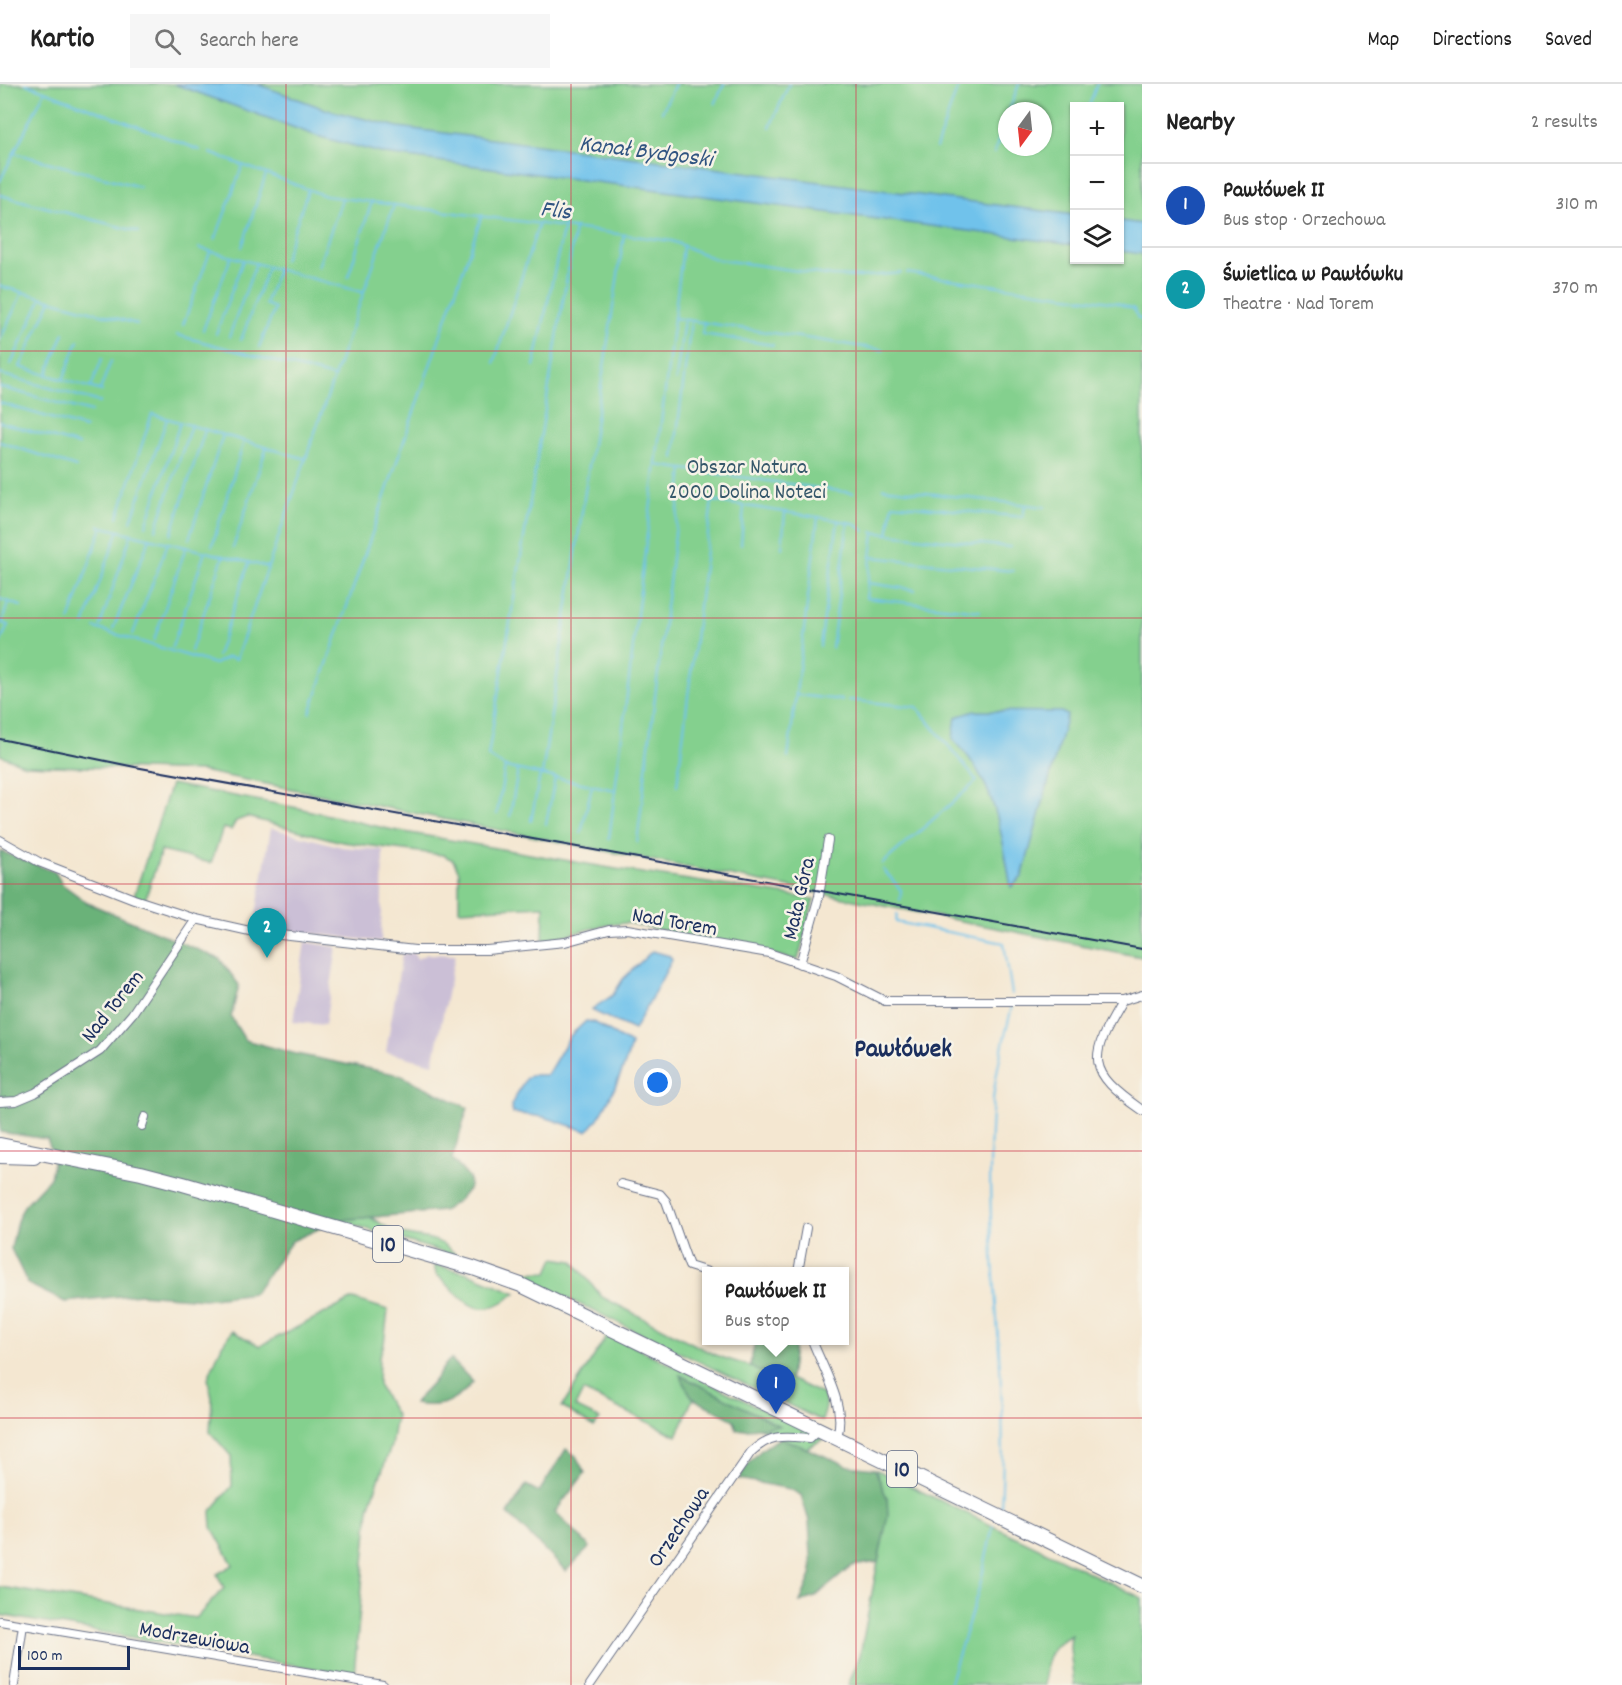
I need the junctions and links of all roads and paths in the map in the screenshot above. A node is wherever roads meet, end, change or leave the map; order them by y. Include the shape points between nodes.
1 (0, 840) edge
2 (828, 840) dead end
3 (196, 919) junction
4 (800, 964) junction
5 (1142, 995) edge
6 (1122, 1001) junction
7 (0, 1102) edge
8 (1142, 1110) edge
9 (146, 1117) dead end
10 (142, 1126) dead end
11 (0, 1145) edge
12 (44, 1155) junction
13 (0, 1156) edge
14 (621, 1184) dead end
15 (806, 1228) dead end
16 (799, 1267) edge
17 (702, 1270) edge
18 (814, 1345) edge
19 (819, 1429) junction
20 (837, 1437) junction
21 (1142, 1586) edge
22 (0, 1622) edge
23 (23, 1625) junction
24 (14, 1685) edge
25 (383, 1685) edge
26 (590, 1685) edge

1 - 3 street, Nad Torem via 61,872
2 - 4 street, Mała Góra via 819,896
3 - 4 street, Nad Torem via 255,932 415,951 487,950 565,942 627,929 769,953
3 - 7 street, Nad Torem via 132,1014 100,1051 35,1093 16,1101
4 - 6 street, Nad Torem via 836,975 885,1001
5 - 6 street, Nad Torem
6 - 8 street via 1103,1034 1099,1068 1111,1088
9 - 10 street
11 - 12 highway, 10
12 - 13 highway, 10
12 - 19 highway, 10 via 183,1184 473,1268 521,1285
14 - 17 street via 660,1194 689,1266
15 - 16 street
18 - 20 street via 838,1406 841,1424
19 - 20 highway, 10
19 - 26 street, Orzechowa via 810,1438 776,1436 763,1441 752,1452
20 - 21 highway, 10
22 - 23 street, Modrzewiowa
23 - 24 street
23 - 25 street, Modrzewiowa

